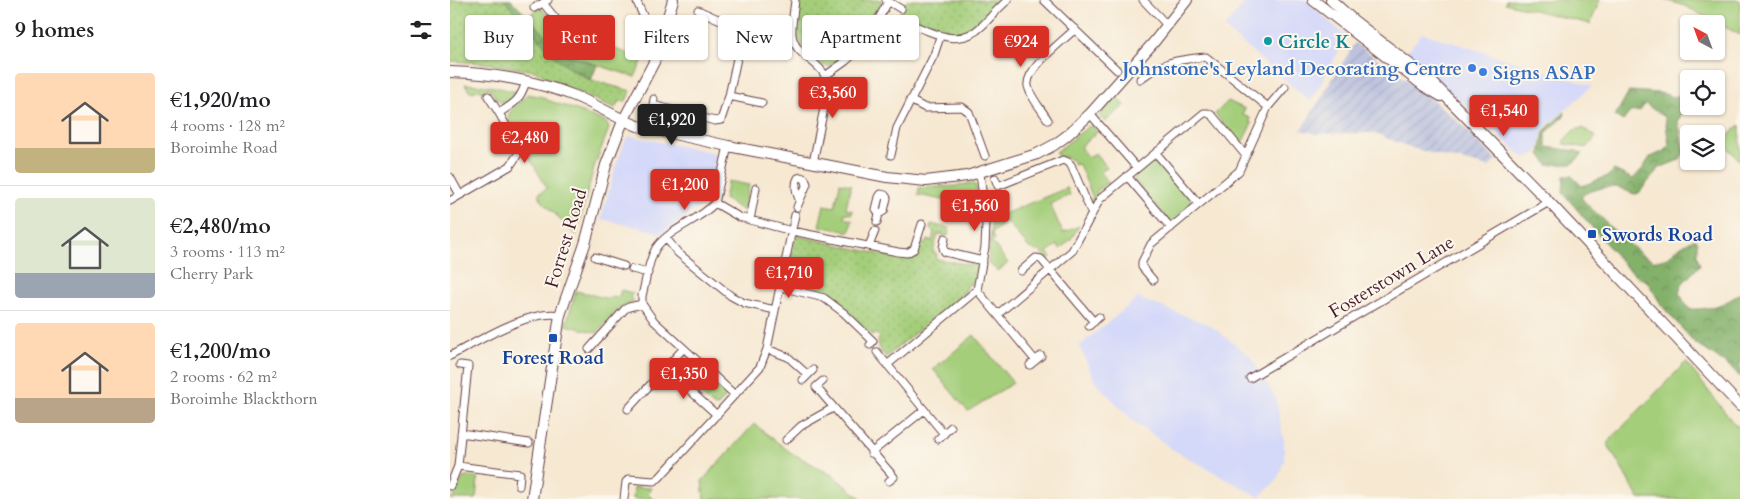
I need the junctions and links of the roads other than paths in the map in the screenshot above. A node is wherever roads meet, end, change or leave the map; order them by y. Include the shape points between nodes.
1 (636, 0) edge
2 (673, 0) edge
3 (795, 0) edge
4 (1008, 0) edge
5 (1044, 0) edge
6 (1143, 0) edge
7 (1313, 0) edge
8 (1331, 0) edge
9 (887, 1) edge
10 (545, 2) edge
11 (1184, 3) edge
12 (534, 8) dead end
13 (901, 9) dead end
14 (698, 10) dead end
15 (554, 15) edge
16 (643, 15) edge
17 (669, 15) edge
18 (718, 19) edge
19 (1168, 26) junction
20 (919, 27) edge
21 (1074, 29) junction
22 (792, 36) joint
23 (940, 37) junction
24 (655, 60) edge
25 (737, 60) edge
26 (1117, 70) dead end
27 (450, 72) edge
28 (825, 76) junction
29 (1140, 79) dead end
30 (526, 82) junction
31 (1285, 88) dead end
32 (488, 96) dead end
33 (729, 96) junction
34 (654, 99) dead end
35 (910, 100) junction
36 (1449, 100) junction
37 (762, 104) dead end
38 (1268, 107) junction
39 (499, 113) junction
40 (1090, 114) junction
41 (1048, 120) dead end
42 (624, 121) junction
43 (728, 146) junction
44 (1156, 153) junction
45 (891, 154) dead end
46 (986, 156) dead end
47 (1246, 156) junction
48 (813, 163) junction
49 (1137, 168) junction
50 (980, 173) junction
51 (1127, 176) junction
52 (450, 177) edge
53 (995, 178) dead end
54 (756, 188) dead end
55 (460, 195) junction
56 (450, 201) edge
57 (1549, 202) junction
58 (714, 203) junction
59 (1199, 204) junction
60 (879, 214) dead end
61 (1092, 214) junction
62 (795, 216) dead end
63 (750, 220) junction
64 (877, 222) dead end
65 (922, 224) dead end
66 (1171, 228) junction
67 (792, 231) junction
68 (875, 231) dead end
69 (666, 238) junction
70 (945, 238) dead end
71 (869, 246) junction
72 (595, 257) dead end
73 (983, 261) junction
74 (624, 266) dead end
75 (632, 268) dead end
76 (1021, 270) dead end
77 (1050, 270) junction
78 (648, 273) junction
79 (1153, 280) dead end
80 (781, 287) junction
81 (977, 290) junction
82 (642, 304) junction
83 (775, 310) junction
84 (998, 314) junction
85 (560, 315) junction
86 (1094, 322) dead end
87 (873, 341) dead end
88 (683, 348) junction
89 (589, 349) dead end
90 (767, 349) junction
91 (876, 352) dead end
92 (450, 356) edge
93 (1035, 360) dead end
94 (460, 365) dead end
95 (887, 365) junction
96 (665, 368) junction
97 (808, 375) dead end
98 (1250, 378) dead end
99 (823, 381) dead end
100 (735, 395) junction
101 (1740, 406) edge
102 (833, 408) junction
103 (628, 409) dead end
104 (924, 410) junction
105 (717, 415) junction
106 (951, 428) dead end
107 (461, 434) junction
108 (944, 434) junction
109 (938, 439) dead end
110 (786, 440) dead end
111 (529, 443) dead end
112 (872, 453) junction
113 (458, 466) junction
114 (889, 481) dead end
115 (450, 486) edge
116 (519, 486) dead end
117 (532, 499) edge
118 (624, 499) edge

1 - 16 street
2 - 17 street, Forrest Road
3 - 22 street
4 - 23 street via 971,35
5 - 21 street
6 - 19 street
7 - 36 street via 1424,86
8 - 36 street via 1430,80
9 - 13 street
9 - 28 street via 864,45
10 - 12 street
10 - 15 street
11 - 19 street
14 - 18 street
19 - 40 street
20 - 23 street
21 - 26 street
21 - 41 street via 1028,76 1028,87
22 - 28 street via 800,52
23 - 35 street
24 - 42 street, Forrest Road
25 - 33 street
27 - 30 street via 487,74
28 - 48 street via 827,94
29 - 38 street via 1173,61 1206,57
30 - 39 street via 519,99
30 - 42 street via 574,95
31 - 38 street
32 - 39 street
33 - 34 street via 721,120 715,121 652,105
33 - 37 street
35 - 45 street via 897,128
35 - 46 street via 925,108 962,107 969,112
36 - 57 street
38 - 47 street
39 - 55 street via 520,151 510,166
40 - 49 street
40 - 50 street via 1054,145
42 - 43 street
42 - 85 street, Forrest Road via 606,165 585,244
43 - 48 street
43 - 58 street
44 - 47 street via 1208,113
44 - 49 street
44 - 59 street
47 - 59 street via 1239,171
48 - 50 street via 880,176 926,180
49 - 51 street
50 - 73 street via 986,208
51 - 61 street via 1100,199
51 - 66 street
52 - 55 street
53 - 61 street via 998,186 1063,160 1068,162
54 - 63 street
55 - 56 street
57 - 98 street, Fosterstown Lane
57 - 101 street
58 - 63 street
58 - 69 street
59 - 66 street
60 - 64 street
61 - 77 street via 1072,251
62 - 67 street
63 - 67 street
65 - 71 street via 915,248 907,253
66 - 79 street via 1151,244 1142,262
67 - 71 street
67 - 80 street
68 - 71 street
69 - 78 street via 656,249
69 - 83 street via 678,253 731,296 744,303
70 - 73 street via 945,252
72 - 74 street
73 - 81 street
75 - 78 street
76 - 77 street via 1038,258
77 - 84 street
77 - 86 street
78 - 82 street
80 - 83 street
80 - 87 street via 824,298
81 - 84 street
81 - 95 street
82 - 88 street via 654,321
82 - 89 street via 625,309 595,338
83 - 90 street
84 - 93 street
85 - 92 street via 546,314 526,319
85 - 117 street, Forrest Road
88 - 96 street
88 - 100 street
90 - 97 street via 788,357
90 - 100 street via 760,367
91 - 95 street
94 - 107 street via 468,366
95 - 104 street
96 - 103 street
96 - 105 street
99 - 102 street via 816,387
100 - 105 street
102 - 110 street via 801,426
102 - 112 street
104 - 108 street
104 - 112 street
105 - 118 street via 657,480 629,479 625,484
106 - 108 street
107 - 111 street
107 - 113 street
108 - 109 street
112 - 114 street via 894,477
113 - 115 street
113 - 116 street via 520,474

